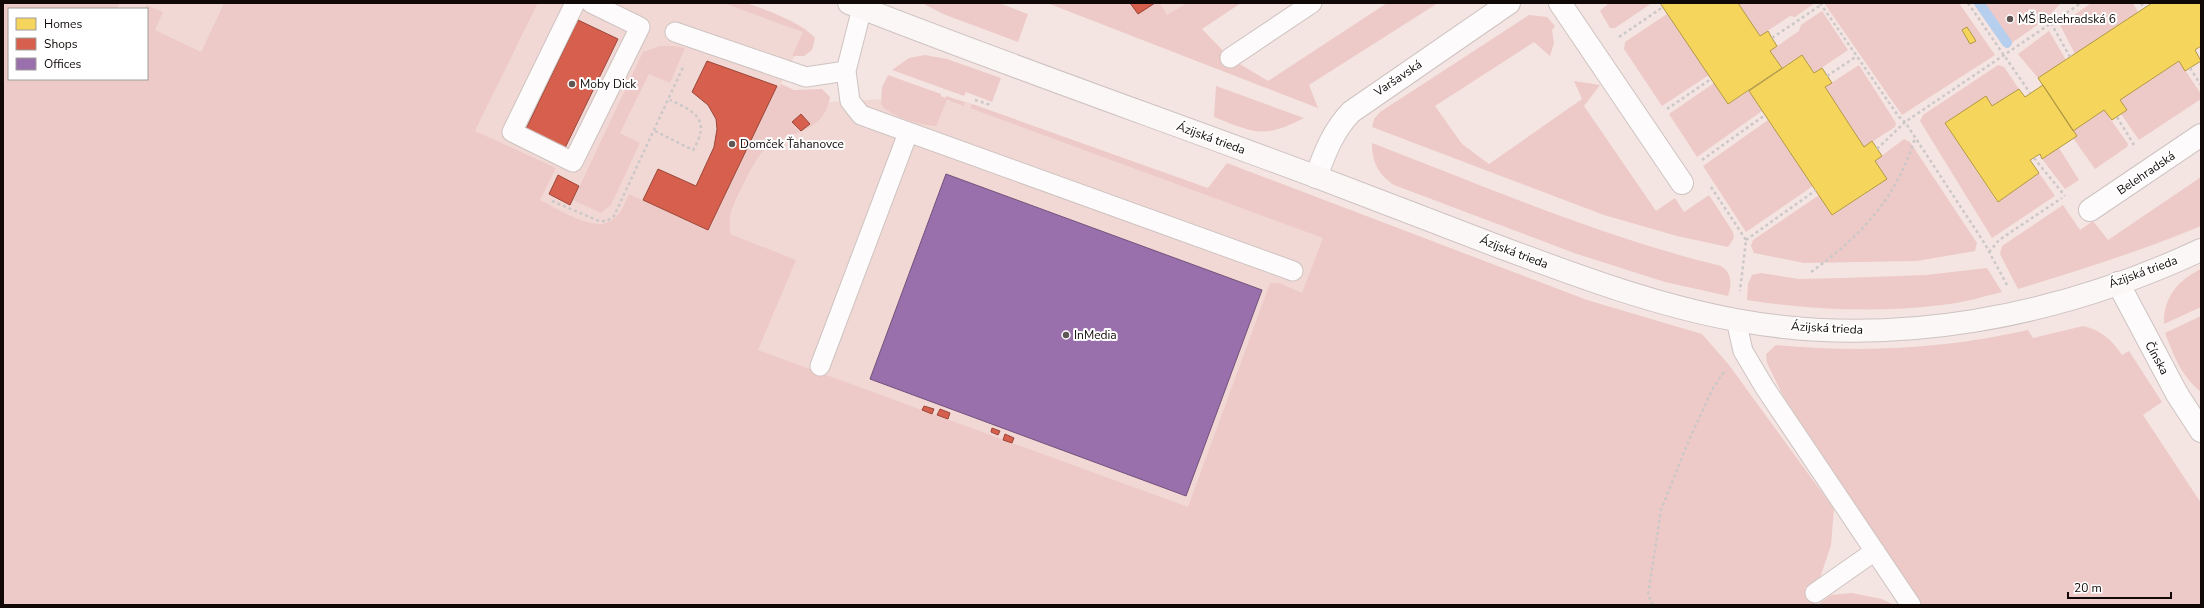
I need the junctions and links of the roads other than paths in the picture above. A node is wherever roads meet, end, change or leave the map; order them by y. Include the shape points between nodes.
1 (575, 3) edge
2 (591, 3) edge
3 (1312, 3) edge
4 (1509, 3) edge
5 (1560, 3) edge
6 (859, 5) edge
7 (675, 32) dead end
8 (1230, 58) dead end
9 (846, 71) junction
10 (908, 133) junction
11 (2201, 135) edge
12 (1316, 177) junction
13 (1682, 183) dead end
14 (2090, 210) dead end
15 (2201, 250) edge
16 (1292, 271) dead end
17 (2118, 283) junction
18 (1736, 320) junction
19 (820, 366) dead end
20 (2201, 431) edge
21 (1874, 551) junction
22 (1815, 593) dead end
23 (1911, 605) edge

1 - 2 lane via 512,132 573,162 640,27
3 - 8 lane
4 - 12 street, Varšavská via 1351,112 1331,138
5 - 13 street
6 - 9 lane
6 - 12 street, Ázijská trieda
7 - 9 lane via 806,77
9 - 10 lane via 850,101 861,115
10 - 16 lane
10 - 19 lane
11 - 14 street, Belehradská
12 - 18 street, Ázijská trieda via 1551,266 1679,307
15 - 17 street, Ázijská trieda
17 - 18 street, Ázijská trieda via 2025,312 1919,328 1864,331 1817,329
17 - 20 street, Čínska via 2162,368
18 - 21 lane via 1743,351 1761,382
21 - 22 lane
21 - 23 lane

